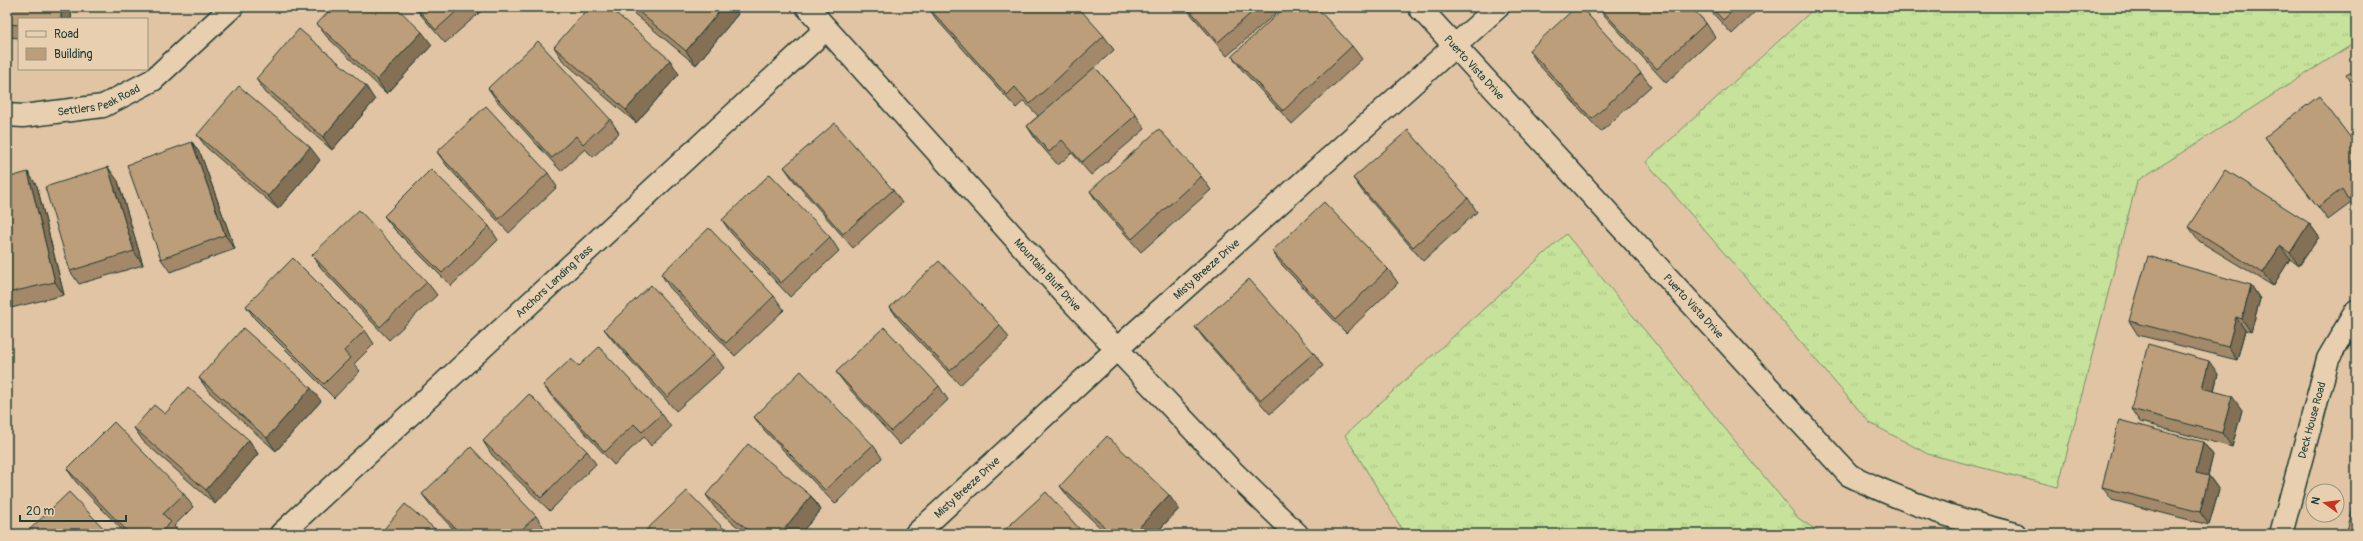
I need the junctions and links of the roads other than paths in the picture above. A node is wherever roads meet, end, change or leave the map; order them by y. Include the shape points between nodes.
1 (232, 7) edge
2 (807, 7) edge
3 (1419, 7) edge
4 (1498, 7) edge
5 (826, 29) junction
6 (1454, 48) junction
7 (7, 115) edge
8 (2356, 311) edge
9 (1117, 349) junction
10 (281, 534) edge
11 (916, 534) edge
12 (1297, 534) edge
13 (2015, 534) edge
14 (2281, 534) edge

1 - 7 street, Settlers Peak Road via 153,80 102,106 23,116
2 - 5 street, Mountain Bluff Drive
3 - 6 street, Puerto Vista Drive
4 - 6 street, Misty Breeze Drive
5 - 9 street, Mountain Bluff Drive
5 - 10 street, Anchors Landing Pass
6 - 9 street, Misty Breeze Drive
6 - 13 street, Puerto Vista Drive via 1850,475 1893,497 1961,521
8 - 14 street, Deck House Road via 2328,359
9 - 11 street, Misty Breeze Drive
9 - 12 street, Mountain Bluff Drive via 1234,473

